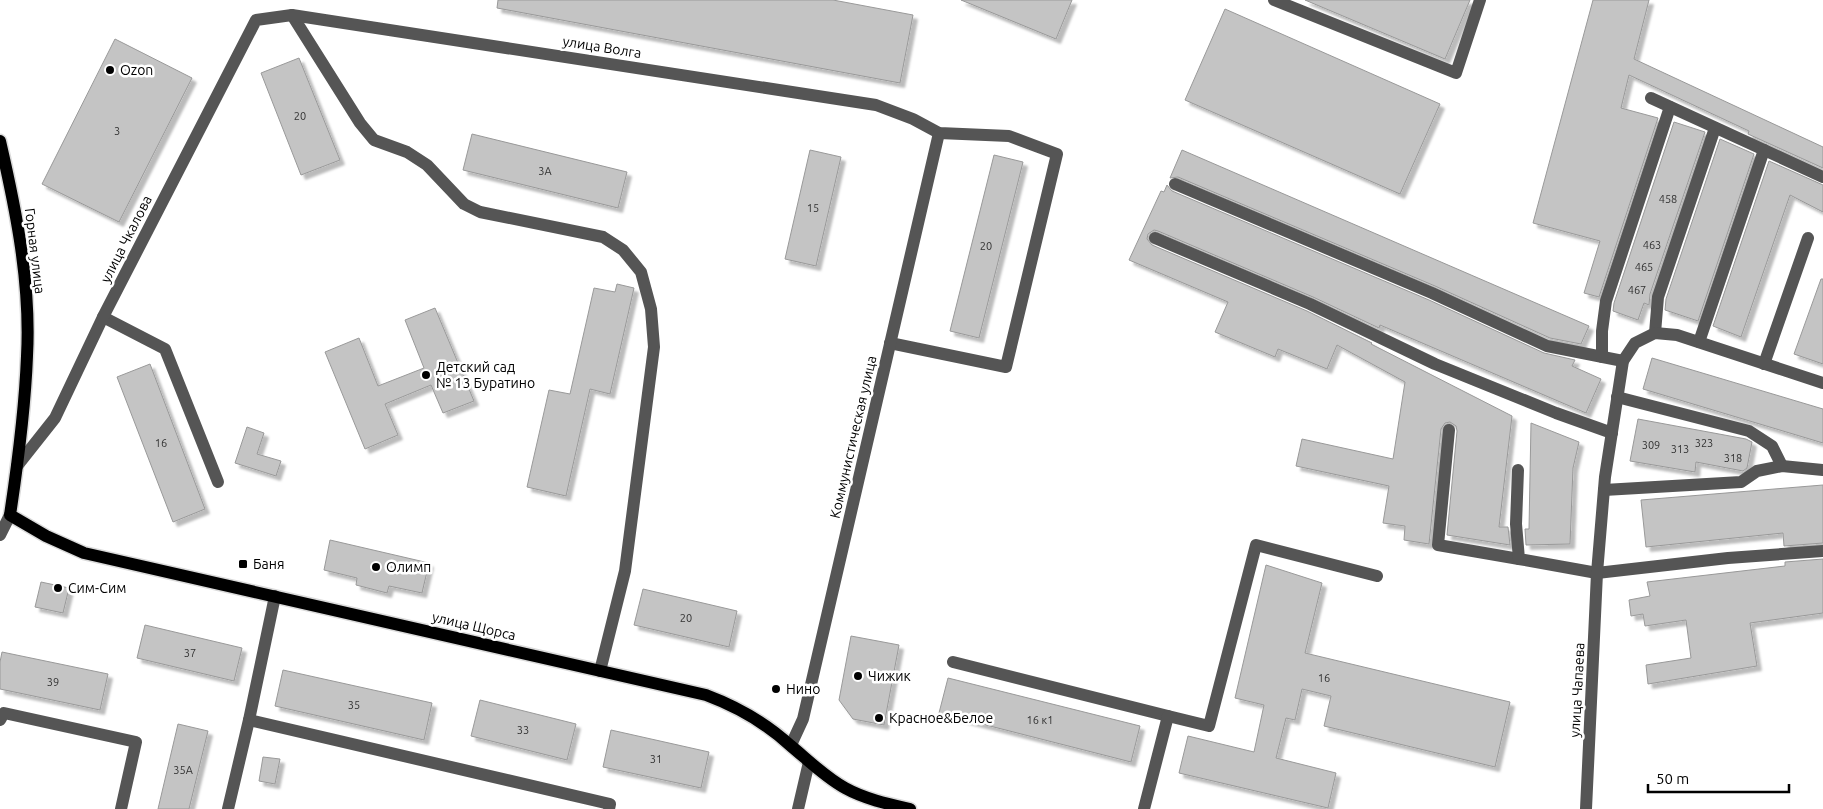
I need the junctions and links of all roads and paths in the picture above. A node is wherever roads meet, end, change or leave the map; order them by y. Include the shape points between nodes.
1 (1274, 0) edge
2 (1480, 0) edge
3 (292, 15) junction
4 (256, 20) joint
5 (1651, 98) dead end
6 (1670, 107) junction
7 (1716, 128) junction
8 (939, 133) junction
9 (0, 141) edge
10 (1764, 150) junction
11 (1823, 178) edge
12 (1175, 184) dead end
13 (1155, 238) dead end
14 (1808, 238) dead end
15 (102, 317) junction
16 (1655, 333) junction
17 (1699, 342) junction
18 (890, 343) junction
19 (1602, 357) junction
20 (1623, 361) junction
21 (1764, 364) junction
22 (1823, 383) edge
23 (1617, 397) junction
24 (1449, 430) dead end
25 (1612, 433) junction
26 (17, 466) junction
27 (1782, 466) junction
28 (1518, 470) dead end
29 (1823, 470) edge
30 (218, 482) dead end
31 (1604, 490) junction
32 (10, 515) junction
33 (0, 535) edge
34 (1823, 551) edge
35 (1519, 559) junction
36 (1597, 573) junction
37 (1377, 576) dead end
38 (275, 596) junction
39 (953, 662) dead end
40 (600, 671) junction
41 (1168, 716) junction
42 (0, 720) edge
43 (248, 720) junction
44 (791, 745) junction
45 (809, 762) junction
46 (121, 809) edge
47 (228, 809) edge
48 (609, 809) edge
49 (798, 809) edge
50 (910, 809) edge
51 (1144, 809) edge
52 (1586, 809) edge

1 - 2 street via 1456,73
3 - 4 street, улица Волга
3 - 8 street, улица Волга via 876,105
3 - 40 street via 374,140 407,152 428,165 464,204 480,212 603,237 623,250 641,272 652,309 654,347 625,572
4 - 15 street, улица Чкалова
5 - 6 street
6 - 7 street
6 - 19 street via 1606,302
7 - 10 street
7 - 16 street via 1658,297
8 - 18 street, Коммунистическая улица
8 - 18 street via 1009,136 1057,154 1006,367
9 - 26 main road, Горная улица via 12,194 27,307 28,355
10 - 11 street
10 - 17 street
12 - 19 street via 1432,293 1547,346
13 - 25 street via 1310,304 1435,364
14 - 21 street
15 - 26 street, улица Чкалова via 54,418
15 - 30 street via 165,349
16 - 17 street
16 - 20 street via 1635,344
17 - 21 street
18 - 44 street, Коммунистическая улица via 804,719
19 - 20 street
20 - 23 street, улица Чапаева
21 - 22 street
23 - 25 street, улица Чапаева
23 - 27 street via 1749,431 1772,446
24 - 35 street via 1438,545
25 - 31 street, улица Чапаева
26 - 32 main road, Горная улица
27 - 29 street
27 - 31 street via 1757,471 1741,482
28 - 35 street via 1516,524
31 - 36 street, улица Чапаева
32 - 33 street
32 - 38 main road, улица Щорса via 84,553
34 - 36 street
35 - 36 street
36 - 52 street, улица Чапаева
37 - 41 street via 1256,545 1209,726
38 - 40 main road, улица Щорса
38 - 43 street
39 - 41 street
40 - 44 main road, улица Щорса via 706,695 744,711
41 - 51 street
42 - 46 street via 4,713 136,742
43 - 47 street
43 - 48 street via 610,804
44 - 45 main road, улица Щорса
45 - 49 street
45 - 50 main road, улица Щорса via 845,788 879,802

